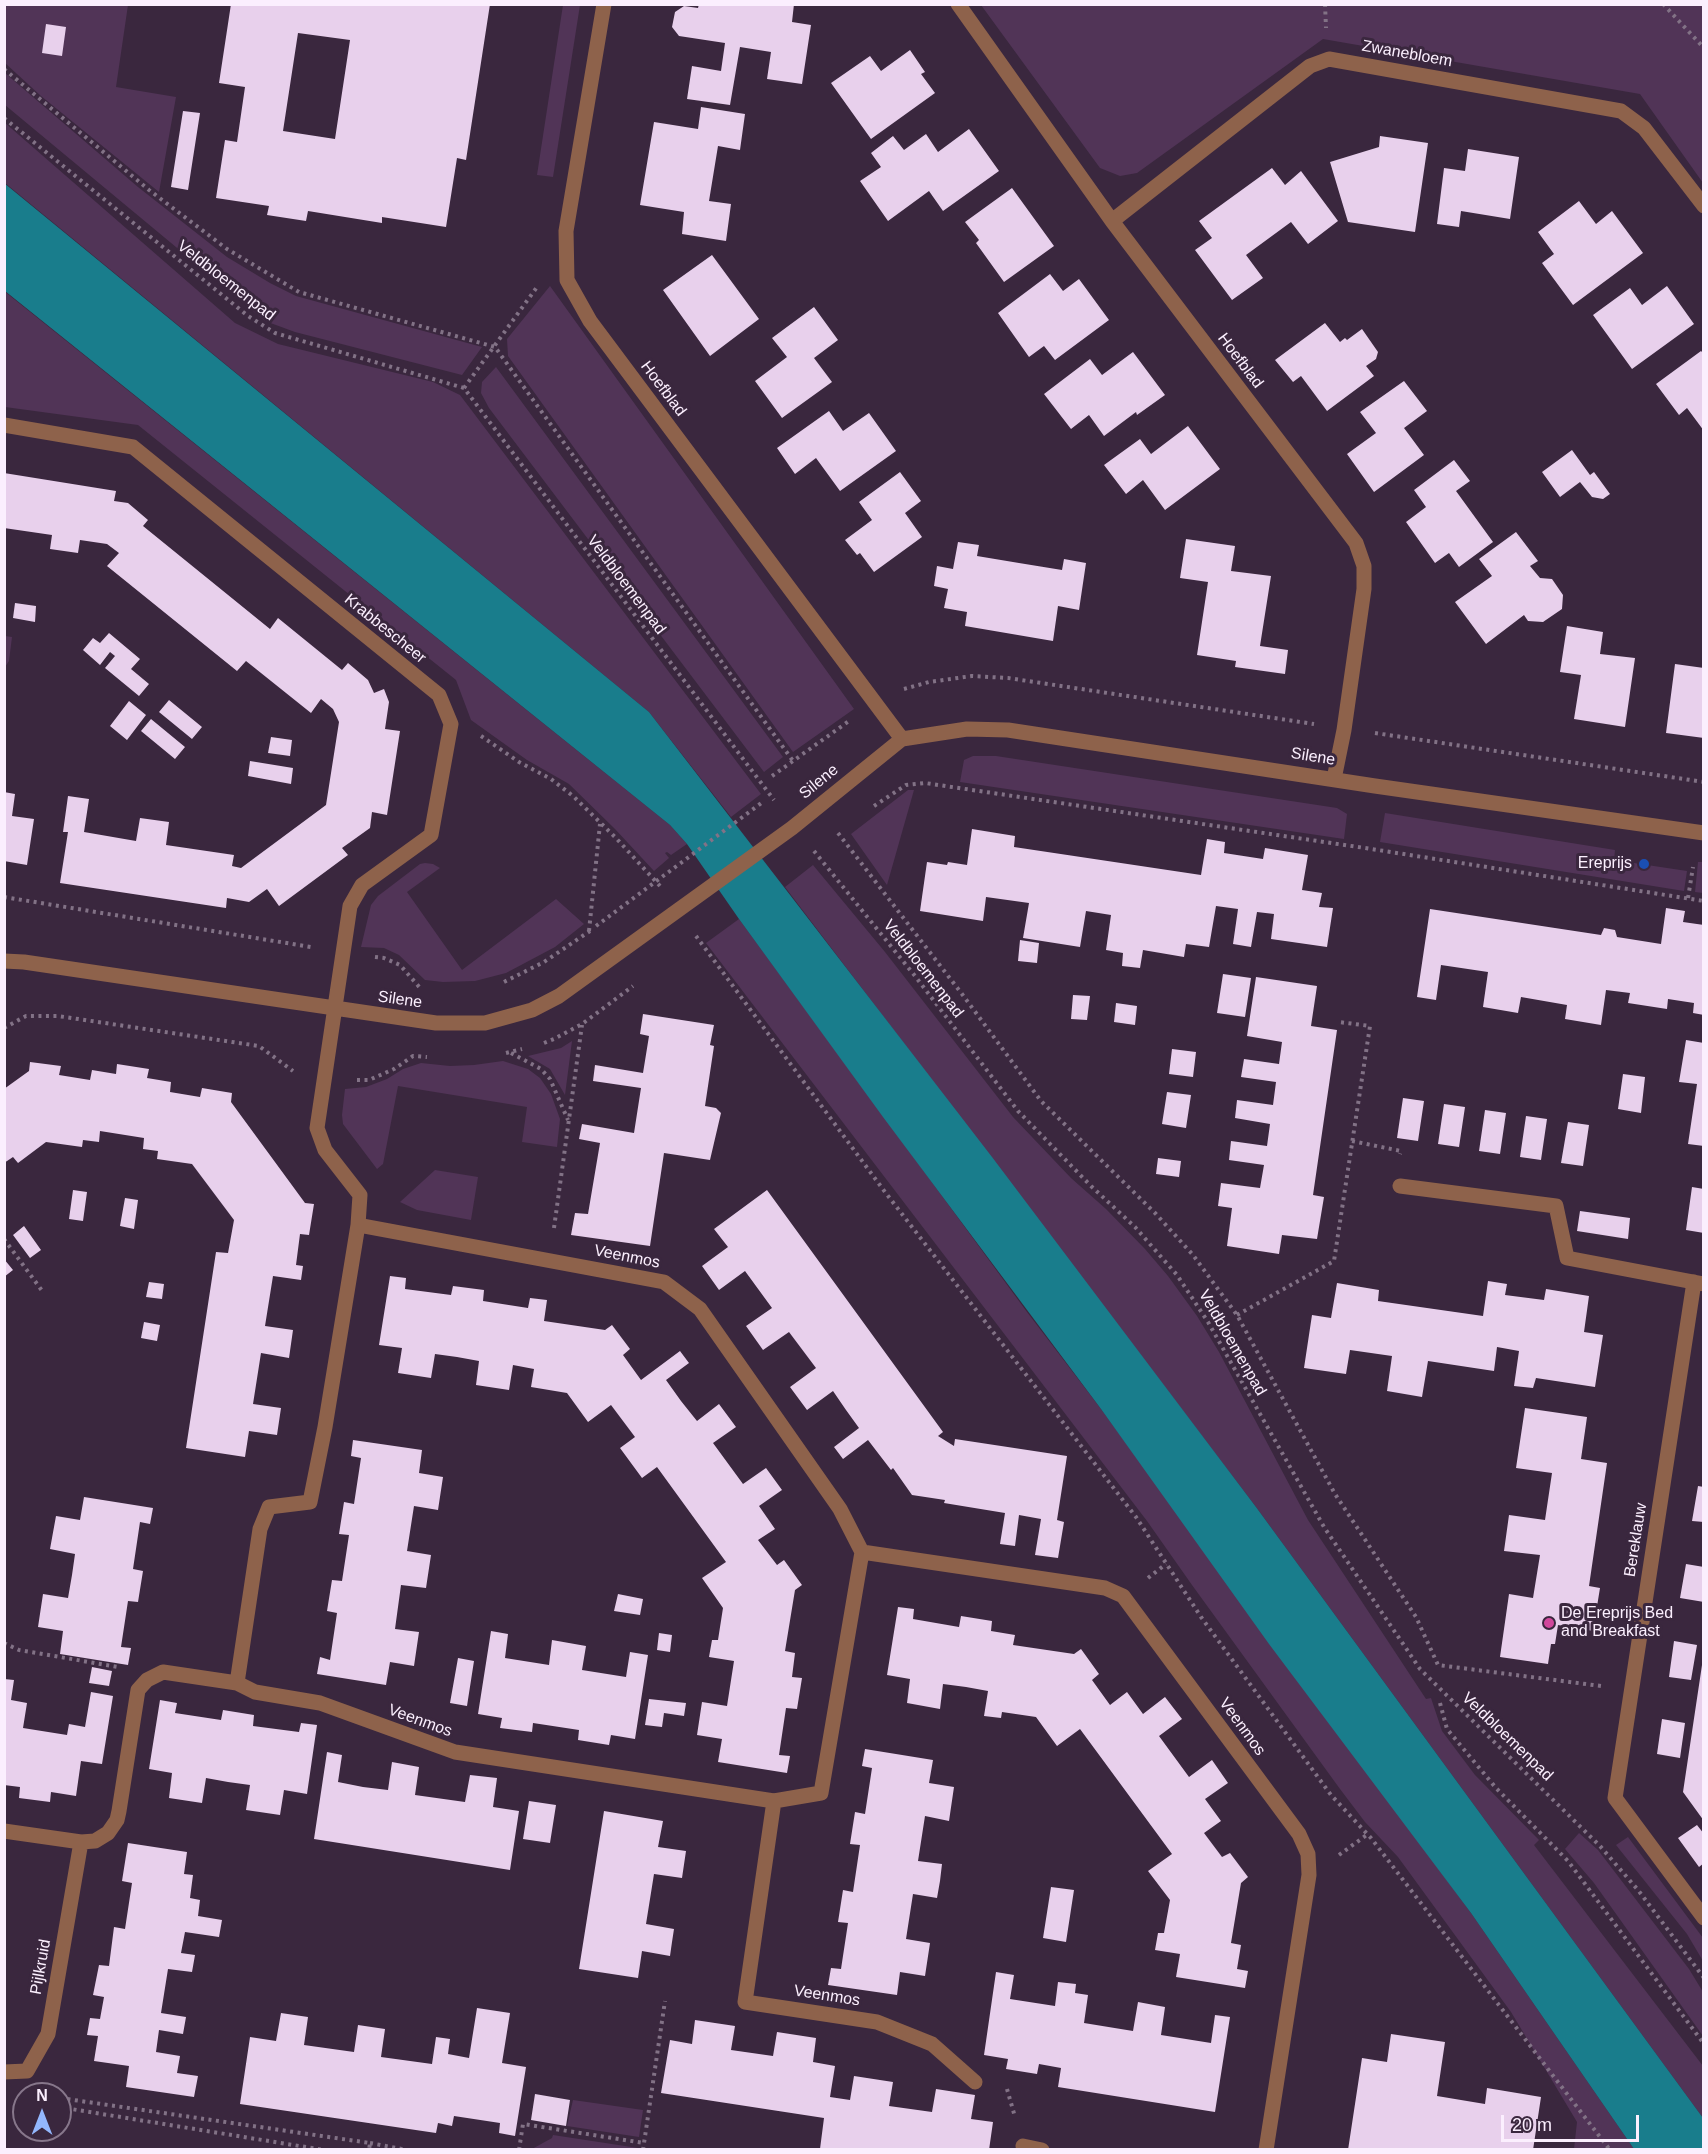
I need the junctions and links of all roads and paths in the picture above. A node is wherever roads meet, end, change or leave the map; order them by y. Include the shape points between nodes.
1 (604, 4) edge
2 (958, 4) edge
3 (1663, 4) edge
4 (1704, 48) edge
5 (4, 69) edge
6 (4, 118) edge
7 (1704, 206) edge
8 (1112, 221) junction
9 (567, 280) junction
10 (495, 347) junction
11 (464, 388) junction
12 (4, 424) edge
13 (897, 691) dead end
14 (856, 716) dead end
15 (451, 723) junction
16 (1324, 726) dead end
17 (1365, 731) dead end
18 (902, 739) junction
19 (793, 761) junction
20 (771, 776) dead end
21 (1334, 779) junction
22 (1704, 782) edge
23 (764, 801) dead end
24 (865, 813) dead end
25 (600, 823) junction
26 (847, 826) dead end
27 (792, 828) junction
28 (838, 833) junction
29 (1704, 833) edge
30 (831, 839) dead end
31 (1693, 867) dead end
32 (656, 881) junction
33 (4, 897) edge
34 (1688, 898) junction
35 (1704, 901) edge
36 (677, 911) junction
37 (589, 931) junction
38 (345, 953) junction
39 (4, 962) edge
40 (501, 983) dead end
41 (422, 990) dead end
42 (334, 1009) junction
43 (1339, 1022) dead end
44 (582, 1024) dead end
45 (4, 1028) edge
46 (511, 1052) dead end
47 (323, 1077) junction
48 (569, 1121) junction
49 (1400, 1186) dead end
50 (358, 1225) junction
51 (4, 1239) edge
52 (549, 1261) junction
53 (1699, 1283) edge
54 (43, 1292) dead end
55 (1238, 1315) junction
56 (862, 1552) junction
57 (4, 1643) edge
58 (117, 1666) dead end
59 (237, 1683) junction
60 (1631, 1690) junction
61 (1440, 1703) dead end
62 (774, 1802) junction
63 (4, 1831) edge
64 (81, 1842) junction
65 (1704, 1918) edge
66 (1704, 1978) edge
67 (665, 2001) dead end
68 (1704, 2044) edge
69 (4, 2072) edge
70 (975, 2082) joint
71 (72, 2100) edge
72 (72, 2109) edge
73 (644, 2143) junction
74 (370, 2144) junction
75 (1023, 2146) joint
76 (324, 2150) edge
77 (369, 2150) edge
78 (407, 2150) edge
79 (519, 2150) edge
80 (643, 2150) edge
81 (1042, 2150) edge
82 (1266, 2150) edge
83 (1610, 2150) edge

1 - 9 street, Hoefblad via 566,231
2 - 8 street, Hoefblad
3 - 4 path
5 - 10 path via 149,190 227,249 298,292
6 - 11 path, Veldbloemenpad via 248,316 275,333
7 - 8 street, Zwanebloem via 1644,128 1621,111 1329,59 1310,66
8 - 21 street, Hoefblad via 1356,543 1364,566 1364,589
9 - 10 path via 544,276
9 - 18 street, Hoefblad via 590,321
10 - 11 path
10 - 19 path
11 - 27 path, Veldbloemenpad
12 - 15 street, Krabbescheer via 133,447 439,695
13 - 16 path via 972,676 1008,678
14 - 19 path
15 - 25 path via 472,730 551,779
15 - 38 street via 431,835 362,885 350,906
17 - 22 path
18 - 21 street, Silene via 967,729 1008,730
18 - 27 street, Silene
19 - 20 path
21 - 29 street, Silene
23 - 32 path
24 - 34 path via 906,785 925,783
25 - 32 path
25 - 37 path
26 - 28 path
27 - 36 street, Silene
27 - 66 path, Veldbloemenpad via 915,976 1018,1111 1135,1227 1177,1275 1208,1322 1324,1527 1420,1669 1600,1846
28 - 30 path
28 - 55 path via 1041,1101 1163,1222
31 - 34 path
32 - 37 path
33 - 38 path
34 - 35 path
36 - 42 street, Silene via 559,996 532,1010 484,1023 436,1023
36 - 83 path via 885,1192 1137,1517 1200,1617 1331,1795 1371,1838
37 - 40 path via 544,962
38 - 41 path via 384,958 400,965
38 - 42 street
39 - 42 street, Silene
42 - 47 street
43 - 55 path via 1370,1026 1334,1261
44 - 48 path
45 - 47 path via 26,1016 58,1016 259,1046 295,1072
46 - 48 path via 541,1069 550,1079
47 - 50 street via 317,1128 325,1150 360,1195
48 - 52 path
49 - 53 street via 1556,1206 1567,1258
50 - 52 street, Veenmos
50 - 59 street via 310,1503 269,1507 260,1529
51 - 54 path
52 - 56 street, Veenmos via 664,1282 700,1308 840,1509
53 - 60 street, Bereklauw
55 - 60 path via 1335,1494 1416,1617 1438,1665
56 - 62 street, Veenmos via 821,1793
56 - 82 street, Veenmos via 1105,1588 1123,1596 1299,1834 1308,1854 1309,1875
57 - 58 path via 19,1650
59 - 62 street, Veenmos via 255,1692 320,1703 455,1752
59 - 64 street, Veenmos via 163,1672 141,1685 117,1820 103,1838
60 - 65 street, Bereklauw via 1615,1798
61 - 68 path via 1447,1729 1496,1788 1568,1861
62 - 70 street, Veenmos via 745,2002 877,2022 932,2044
63 - 64 street
64 - 69 street, Pijlkruid via 48,2034 27,2071
67 - 73 path
70 - 75 path via 1007,2088
71 - 74 path
72 - 76 path
73 - 79 path via 523,2124
73 - 80 path
74 - 77 path
74 - 78 path
75 - 81 street

